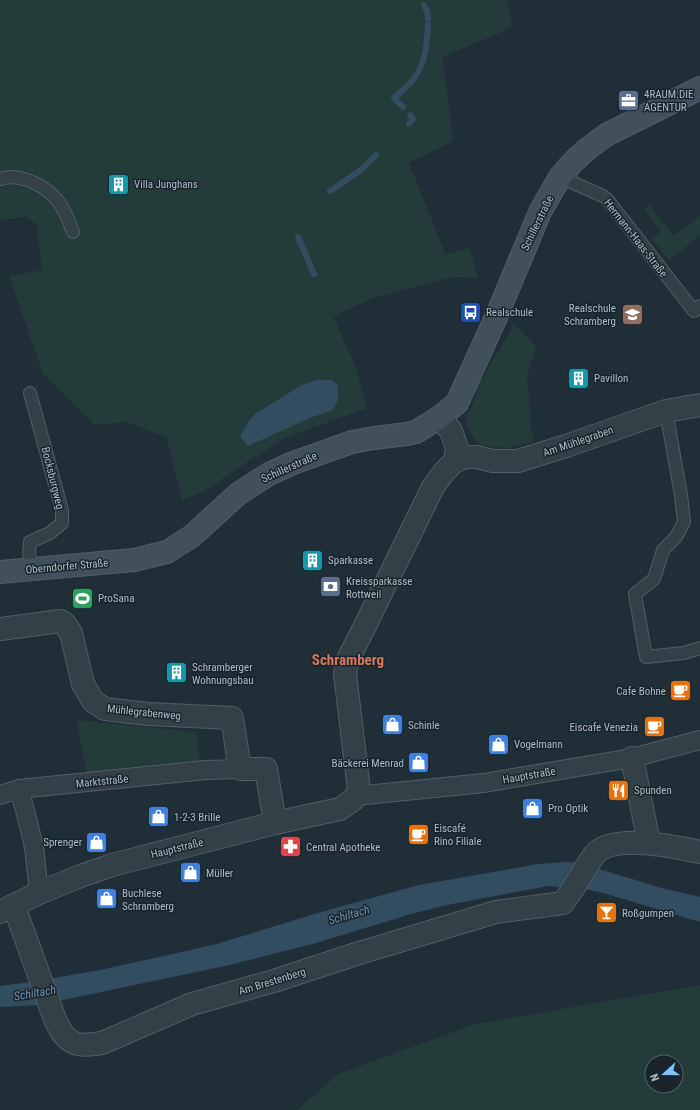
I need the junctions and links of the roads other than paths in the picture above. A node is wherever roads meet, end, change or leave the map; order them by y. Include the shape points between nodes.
1 (700, 88) edge
2 (560, 177) junction
3 (0, 179) edge
4 (73, 232) dead end
5 (700, 306) edge
6 (30, 393) dead end
7 (700, 405) edge
8 (666, 411) junction
9 (440, 417) junction
10 (455, 461) junction
11 (134, 560) joint
12 (32, 569) junction
13 (0, 572) edge
14 (0, 629) edge
15 (700, 648) edge
16 (700, 740) edge
17 (632, 758) junction
18 (240, 769) junction
19 (19, 789) junction
20 (0, 795) edge
21 (356, 796) junction
22 (275, 823) junction
23 (649, 843) junction
24 (700, 852) edge
25 (39, 893) junction
26 (7, 909) edge

1 - 2 main road, Schillerstraße via 606,135 581,154
2 - 5 lane, Hermann-Haas-Straße via 607,199 694,311
2 - 9 main road, Schillerstraße via 540,212 457,403
3 - 4 lane via 25,179 44,187 58,202
6 - 12 lane, Bocksburgweg via 62,510 62,523 50,533 30,542
7 - 8 street, Am Mühlegraben
8 - 10 street, Am Mühlegraben via 518,460 493,461 466,457
8 - 15 lane via 684,522 676,537 664,550 654,579 635,594 646,657 684,653
9 - 10 street via 455,440
9 - 11 main road, Schillerstraße via 416,432 352,442 269,474 238,494 188,539 167,552
10 - 21 street via 433,487 348,659 345,674 359,790
11 - 12 main road, Oberndorfer Straße
12 - 13 main road, Oberndorfer Straße
14 - 18 street, Mühlegrabenweg via 60,621 64,623 71,633 82,684 93,701 104,709 232,718
16 - 17 street, Hauptstraße
17 - 21 street, Hauptstraße via 484,783
17 - 23 street
18 - 19 street, Marktstraße via 205,770
18 - 22 street via 266,769
19 - 20 street, Marktstraße
19 - 25 street via 34,847
21 - 22 street, Hauptstraße via 340,809
22 - 25 street, Hauptstraße via 112,865
23 - 24 street
23 - 26 street, Am Brestenberg via 617,843 596,853 563,903 496,912 356,954 192,1004 87,1046 75,1044 64,1035 56,1022 35,962
25 - 26 street, Hauptstraße

